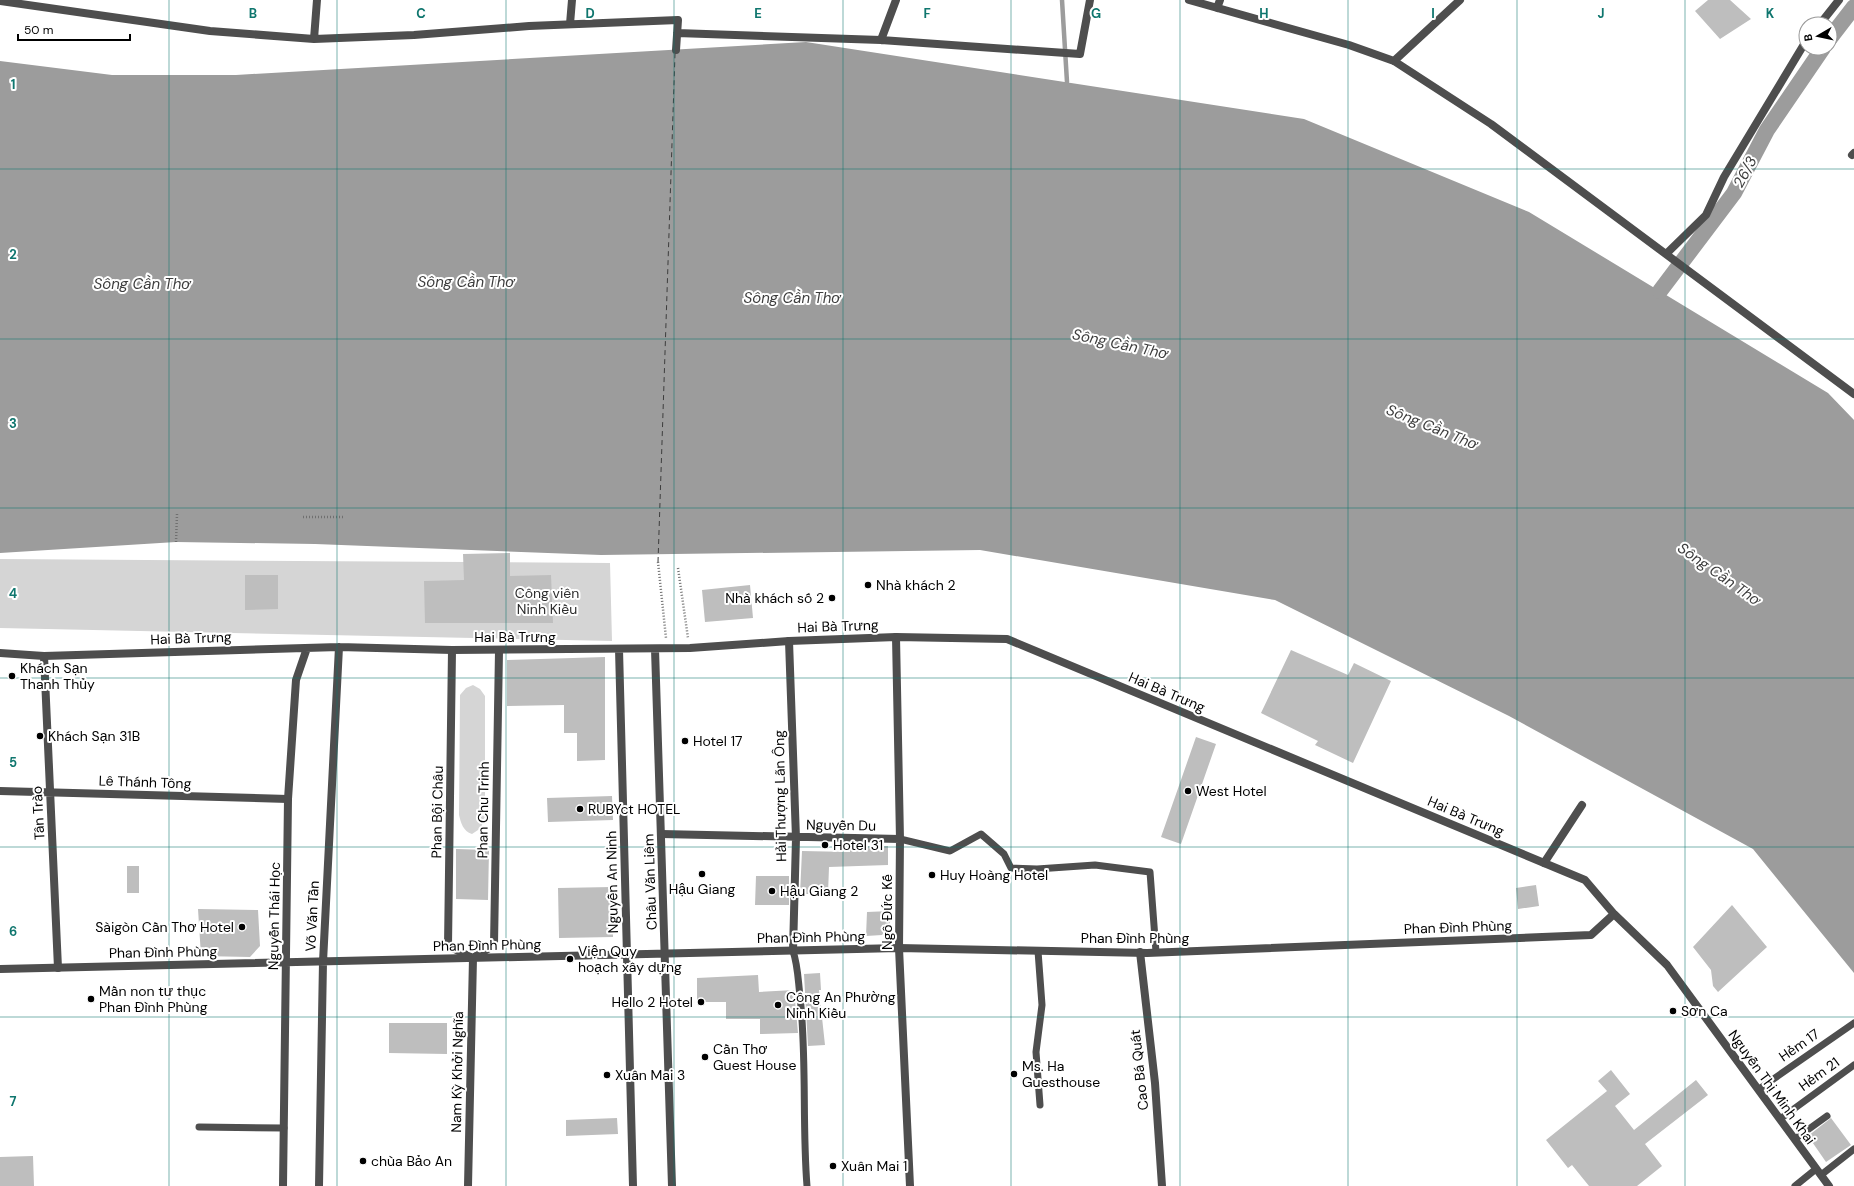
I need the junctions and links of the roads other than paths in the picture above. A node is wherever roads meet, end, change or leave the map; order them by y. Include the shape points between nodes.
1 (318, 0) edge
2 (572, 0) edge
3 (896, 0) edge
4 (1090, 0) edge
5 (1189, 0) edge
6 (1460, 0) edge
7 (1839, 0) edge
8 (0, 1) edge
9 (1219, 4) edge
10 (1826, 16) edge
11 (570, 24) junction
12 (677, 33) junction
13 (314, 38) junction
14 (880, 40) junction
15 (676, 50) dead end
16 (1798, 51) edge
17 (1394, 61) junction
18 (1669, 256) junction
19 (1854, 394) edge
20 (896, 637) junction
21 (789, 641) junction
22 (338, 647) junction
23 (307, 648) junction
24 (619, 649) junction
25 (655, 649) junction
26 (452, 650) junction
27 (499, 650) junction
28 (0, 653) edge
29 (44, 656) junction
30 (0, 791) edge
31 (50, 792) junction
32 (288, 799) junction
33 (1582, 805) dead end
34 (661, 834) junction
35 (796, 838) junction
36 (900, 839) junction
37 (1544, 863) junction
38 (1614, 914) junction
39 (899, 948) junction
40 (793, 951) junction
41 (1038, 951) junction
42 (1140, 952) junction
43 (1156, 952) junction
44 (665, 954) junction
45 (627, 955) junction
46 (473, 958) junction
47 (287, 962) junction
48 (323, 962) junction
49 (58, 968) junction
50 (0, 969) edge
51 (1854, 1023) edge
52 (1854, 1065) edge
53 (1759, 1089) junction
54 (1040, 1105) dead end
55 (1827, 1116) dead end
56 (1780, 1119) junction
57 (199, 1127) dead end
58 (284, 1128) junction
59 (1795, 1140) junction
60 (1854, 1149) edge
61 (1818, 1172) junction
62 (283, 1186) edge
63 (319, 1186) edge
64 (468, 1186) edge
65 (633, 1186) edge
66 (672, 1186) edge
67 (807, 1186) edge
68 (910, 1186) edge
69 (1162, 1186) edge
70 (1795, 1186) edge
71 (1829, 1186) edge

1 - 13 street
2 - 11 street
3 - 14 street
4 - 14 street via 1080,54
5 - 9 street
6 - 17 street
7 - 10 street
8 - 13 street via 210,31
9 - 17 street
11 - 12 street via 678,20
11 - 13 street via 414,35
12 - 14 street
12 - 15 street
16 - 18 street via 1724,178 1706,216
17 - 18 street via 1491,124
18 - 19 street
20 - 21 street, Hai Bà Trưng
20 - 36 street, Ngô Đức Kế
20 - 37 street, Hai Bà Trưng via 1007,639
21 - 25 street, Hai Bà Trưng
21 - 35 street, Hải Thượng Lãn Ông
22 - 23 street, Hai Bà Trưng
22 - 26 street, Hai Bà Trưng
22 - 48 street, Võ Văn Tần
23 - 29 street, Hai Bà Trưng
23 - 32 street, Nguyễn Thái Học via 296,680
24 - 25 street, Hai Bà Trưng
24 - 27 street, Hai Bà Trưng
24 - 45 street, Nguyễn An Ninh
25 - 34 street, Châu Văn Liêm
26 - 27 street, Hai Bà Trưng
26 - 46 street, Phan Bội Châu via 448,946
27 - 46 street, Phan Chu Trinh via 494,945
28 - 29 street, Hai Bà Trưng
29 - 31 street, Tân Trào
30 - 31 street, Lê Thánh Tông
31 - 32 street, Lê Thánh Tông
31 - 49 street, Tân Trào
32 - 47 street, Nguyễn Thái Học
33 - 37 street
34 - 35 street, Nguyễn Du
34 - 44 street, Châu Văn Liêm
35 - 36 street, Nguyễn Du
35 - 40 street, Hải Thượng Lãn Ông
36 - 39 street, Ngô Đức Kế
36 - 43 lane via 950,851 981,834 1004,854 1012,868 1095,865 1150,872
37 - 38 street, Hai Bà Trưng via 1585,880
38 - 43 street, Phan Đình Phùng via 1591,935
38 - 53 street, Nguyễn Thị Minh Khai via 1667,965
39 - 40 street, Phan Đình Phùng
39 - 41 street, Phan Đình Phùng
39 - 68 street, Ngô Đức Kế
40 - 44 street, Phan Đình Phùng
40 - 67 lane via 797,964 803,1028
41 - 42 street, Phan Đình Phùng
41 - 54 lane via 1042,1005 1036,1052
42 - 43 street, Phan Đình Phùng
42 - 69 street, Cao Bá Quát via 1155,1083
44 - 45 street, Phan Đình Phùng
44 - 66 street, Châu Văn Liêm
45 - 46 street, Phan Đình Phùng
45 - 65 street, Nguyễn An Ninh
46 - 48 street, Phan Đình Phùng
46 - 64 street, Nam Kỳ Khởi Nghĩa
47 - 48 street, Phan Đình Phùng
47 - 49 street, Phan Đình Phùng
47 - 58 street, Nguyễn Thái Học
48 - 63 street, Võ Văn Tần
49 - 50 street, Phan Đình Phùng
51 - 53 lane, Hẻm 17
52 - 56 lane, Hẻm 21
53 - 56 street, Nguyễn Thị Minh Khai
55 - 59 lane
56 - 59 street, Nguyễn Thị Minh Khai
57 - 58 lane
58 - 62 street, Nguyễn Thái Học
59 - 61 street, Nguyễn Thị Minh Khai
60 - 61 lane
61 - 70 lane
61 - 71 street, Nguyễn Thị Minh Khai

